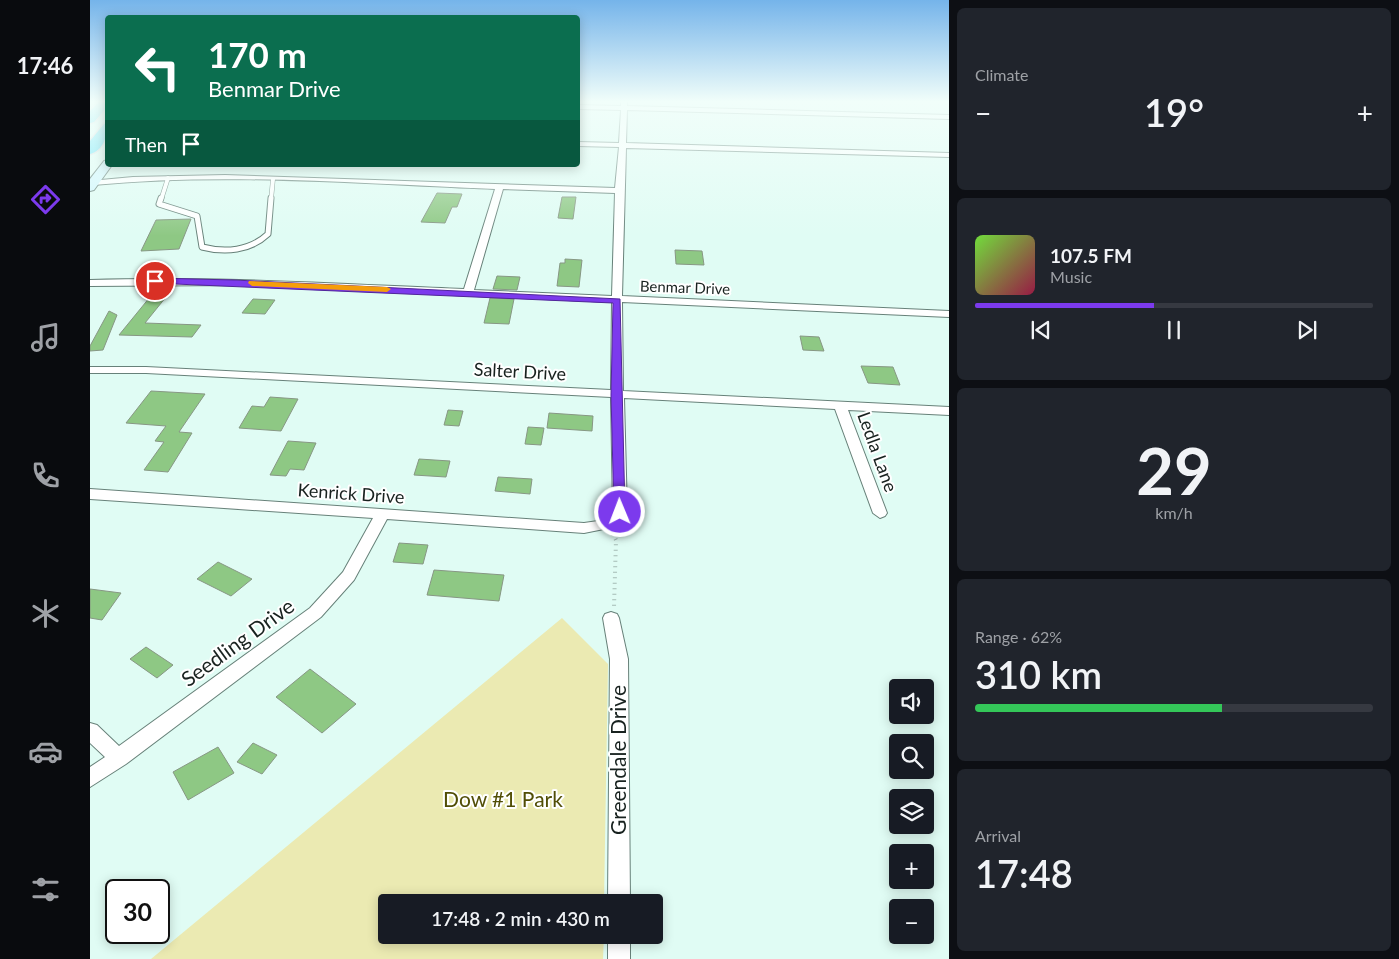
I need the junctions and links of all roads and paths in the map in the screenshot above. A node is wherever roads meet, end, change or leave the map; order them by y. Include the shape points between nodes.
1 (624, 146) edge
2 (93, 147) edge
3 (651, 147) edge
4 (949, 155) edge
5 (90, 157) edge
6 (105, 167) edge
7 (175, 176) junction
8 (273, 178) junction
9 (92, 185) edge
10 (500, 186) junction
11 (620, 191) junction
12 (90, 283) edge
13 (468, 293) junction
14 (617, 301) junction
15 (949, 314) edge
16 (90, 370) edge
17 (616, 395) junction
18 (840, 405) junction
19 (949, 411) edge
20 (90, 494) edge
21 (880, 512) dead end
22 (381, 516) junction
23 (609, 524) junction
24 (611, 618) joint
25 (90, 731) edge
26 (119, 758) junction
27 (90, 778) edge
28 (619, 894) edge
29 (619, 944) edge
30 (619, 959) edge

1 - 11 street
2 - 5 highway
3 - 4 street
6 - 9 main road
7 - 8 street
7 - 8 lane via 159,204 197,216 200,221 199,242 202,247 215,249 249,247 264,239 268,234
7 - 9 street via 112,180
8 - 10 street
10 - 11 street
10 - 13 street
11 - 14 street
12 - 13 street, Benmar Drive via 195,281
13 - 14 street, Benmar Drive
14 - 15 street, Benmar Drive
14 - 17 street
16 - 17 street, Salter Drive via 146,370
17 - 18 street, Salter Drive
17 - 23 street via 620,512
18 - 19 street, Salter Drive
18 - 21 street, Ledla Lane
20 - 22 street, Kenrick Drive
22 - 23 street, Kenrick Drive via 584,528
22 - 26 street, Seedling Drive via 360,561 322,608
23 - 24 path via 616,540 616,598
24 - 28 street, Greendale Drive via 619,659
25 - 26 street
26 - 27 street, Seedling Drive
29 - 30 street

